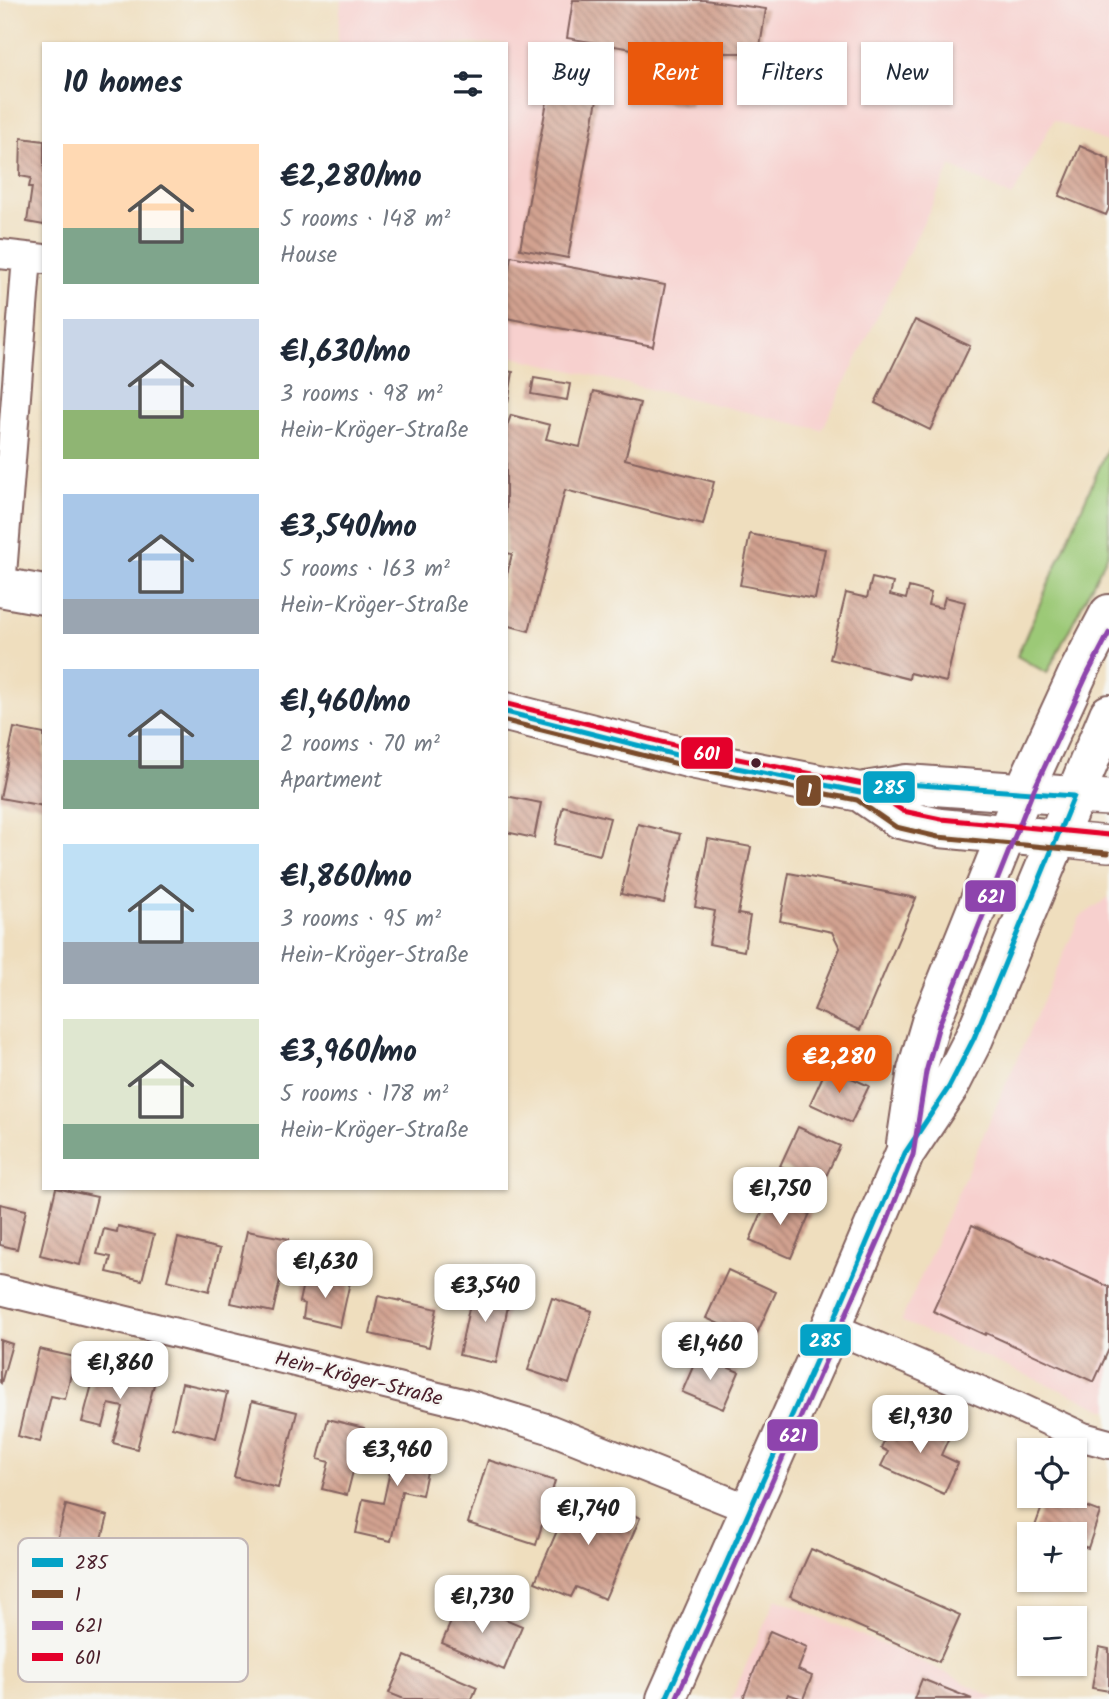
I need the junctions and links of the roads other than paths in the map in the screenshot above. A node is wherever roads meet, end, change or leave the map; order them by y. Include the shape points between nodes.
1 (24, 257) edge
2 (0, 587) edge
3 (42, 595) edge
4 (1109, 614) edge
5 (508, 713) edge
6 (1109, 714) edge
7 (860, 792) junction
8 (1023, 793) junction
9 (1092, 797) edge
10 (1005, 835) junction
11 (1056, 839) junction
12 (1109, 844) edge
13 (905, 1153) junction
14 (0, 1290) edge
15 (831, 1327) junction
16 (1109, 1444) edge
17 (749, 1509) junction
18 (666, 1699) edge

1 - 2 street
2 - 3 main road
4 - 8 main road
5 - 7 main road via 696,760
6 - 9 main road
7 - 8 main road via 906,784
7 - 10 main road via 899,819
8 - 9 main road
8 - 10 main road
9 - 11 main road
10 - 11 main road
10 - 13 main road via 931,1021 917,1070
11 - 12 street
11 - 13 main road via 974,1038 949,1087
13 - 15 main road
14 - 17 street, Hein-Kröger-Straße via 467,1404 549,1429
15 - 16 street via 1083,1437
15 - 17 main road
17 - 18 main road

